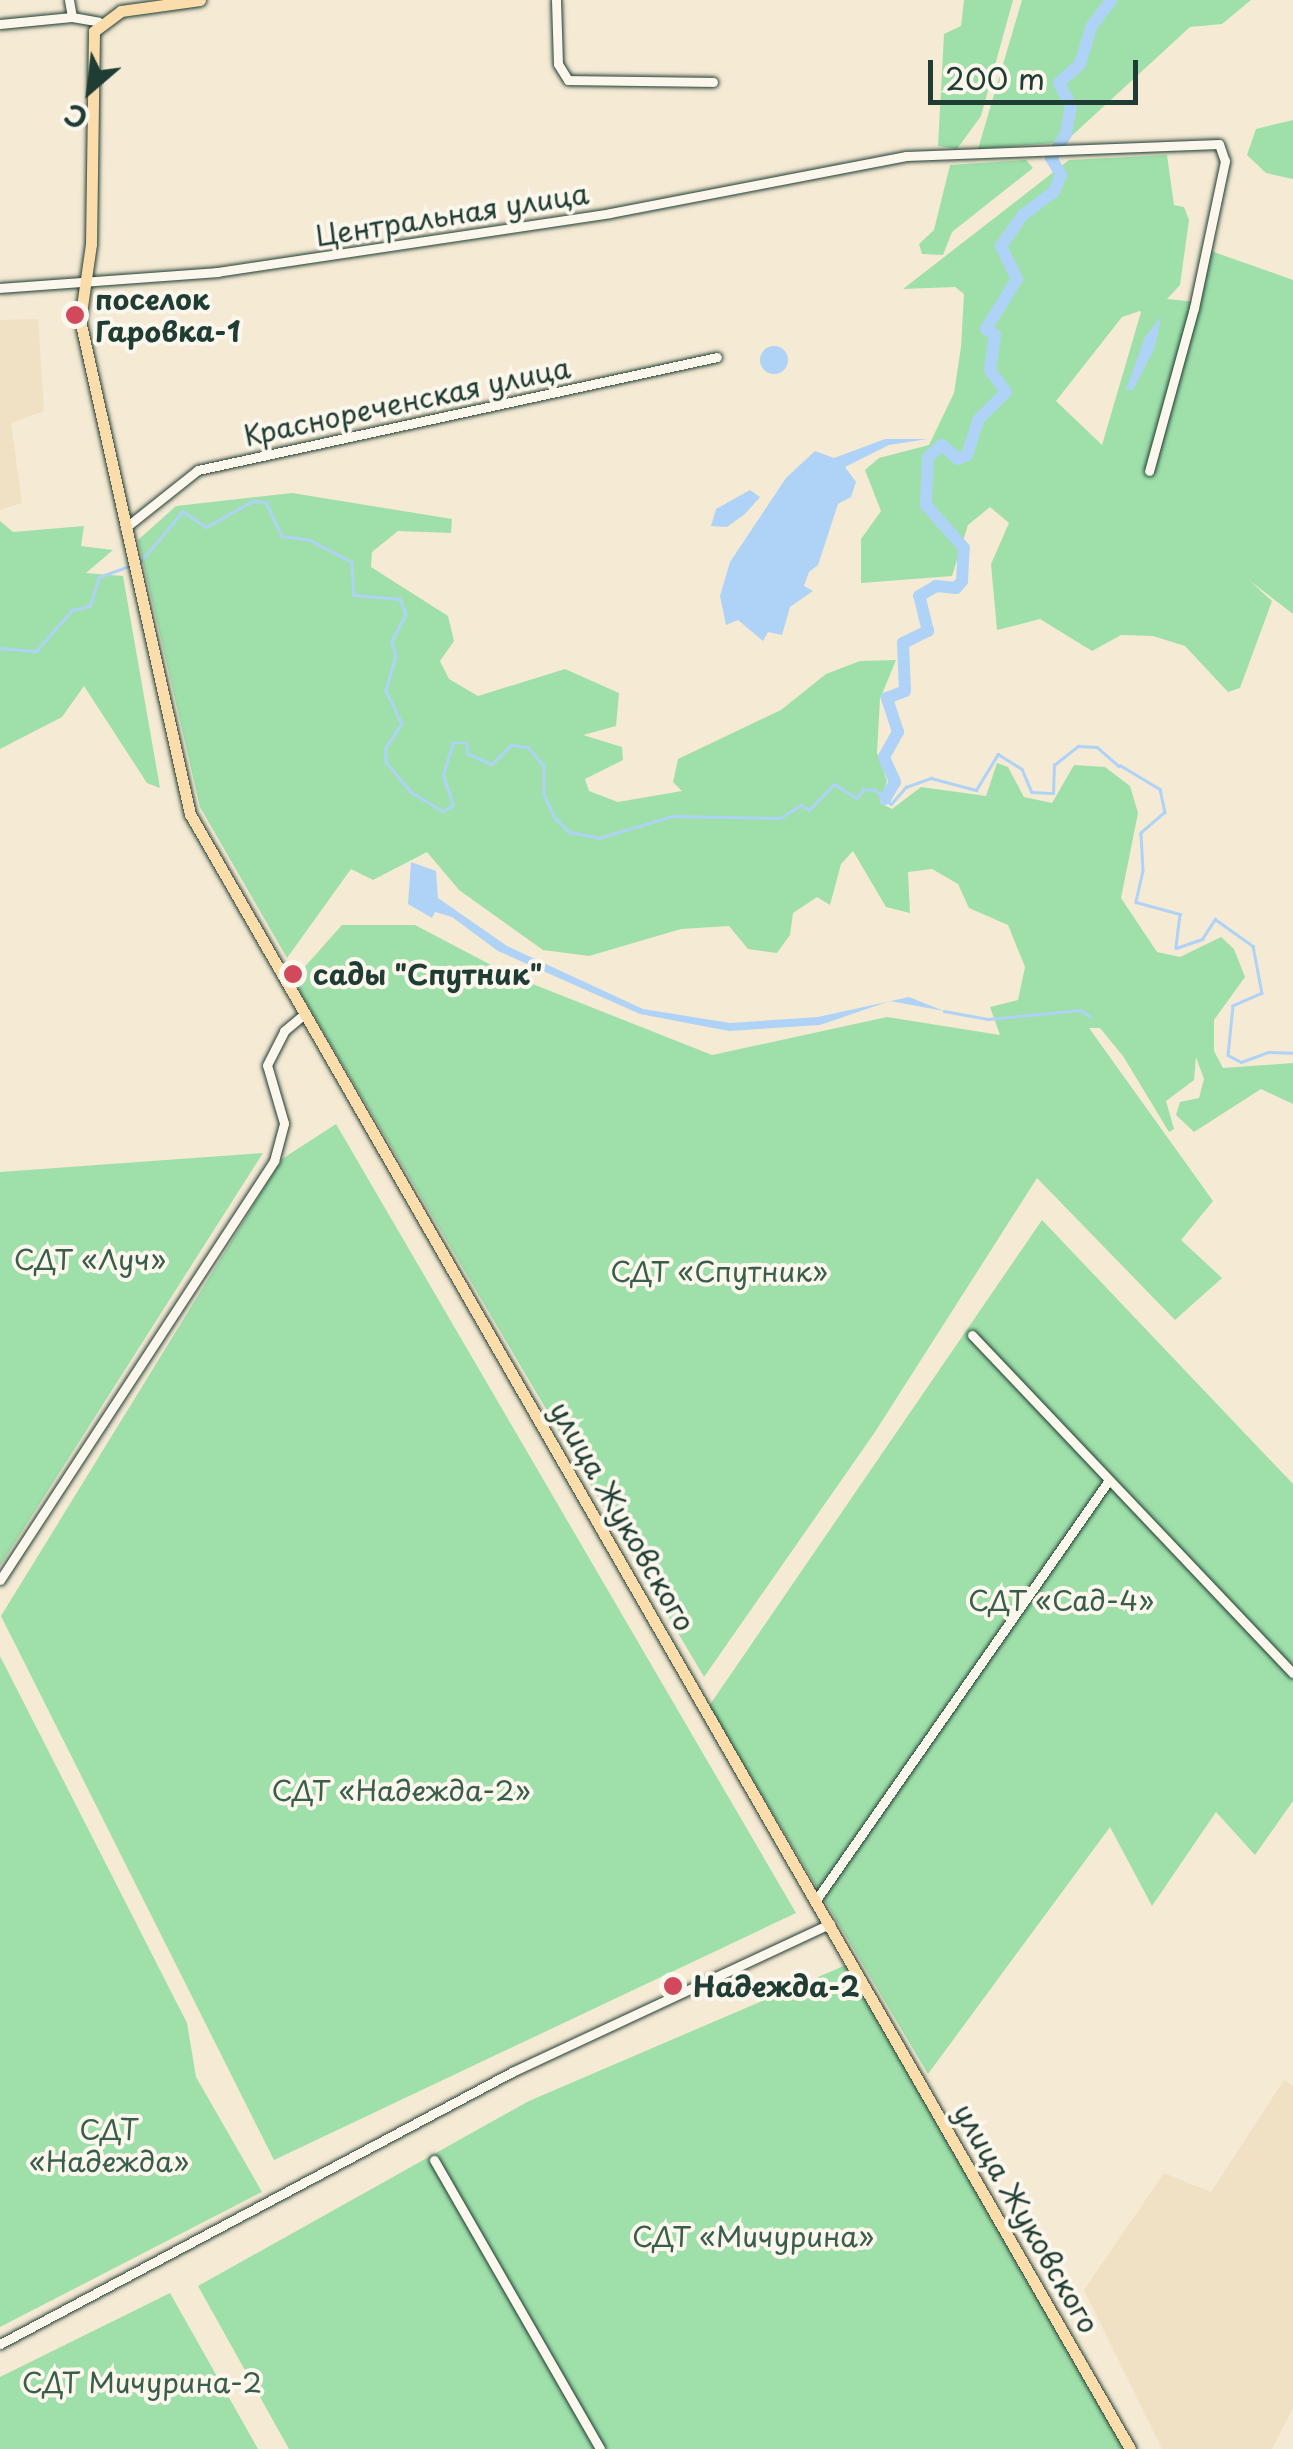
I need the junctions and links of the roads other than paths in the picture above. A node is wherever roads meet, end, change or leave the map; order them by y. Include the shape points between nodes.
1 (69, 0) edge
2 (200, 0) edge
3 (556, 0) edge
4 (72, 18) junction
5 (99, 22) junction
6 (0, 24) edge
7 (713, 82) dead end
8 (85, 281) junction
9 (0, 288) edge
10 (717, 356) dead end
11 (1149, 471) dead end
12 (125, 528) junction
13 (303, 1014) junction
14 (972, 1335) dead end
15 (1109, 1480) junction
16 (0, 1580) edge
17 (1293, 1674) edge
18 (816, 1900) junction
19 (830, 1924) junction
20 (434, 2160) dead end
21 (0, 2344) edge
22 (600, 2449) edge
23 (1130, 2449) edge

1 - 4 street
2 - 5 main road via 121,11
3 - 7 street via 558,64 568,80
4 - 5 street
4 - 6 street
5 - 8 main road, улица Жуковского via 89,56
8 - 9 street, Центральная улица
8 - 11 street, Центральная улица via 217,272 610,213 906,156 1219,144 1225,161 1168,420
8 - 12 main road, улица Жуковского via 84,347
10 - 12 street, Краснореченская улица via 198,470
12 - 13 main road, улица Жуковского via 190,814
13 - 16 street via 284,1031 267,1066 284,1124 274,1161
13 - 18 main road, улица Жуковского
14 - 15 street
15 - 17 street
15 - 18 street
18 - 19 main road, улица Жуковского
19 - 21 street via 512,2072
19 - 23 main road, улица Жуковского
20 - 22 street

